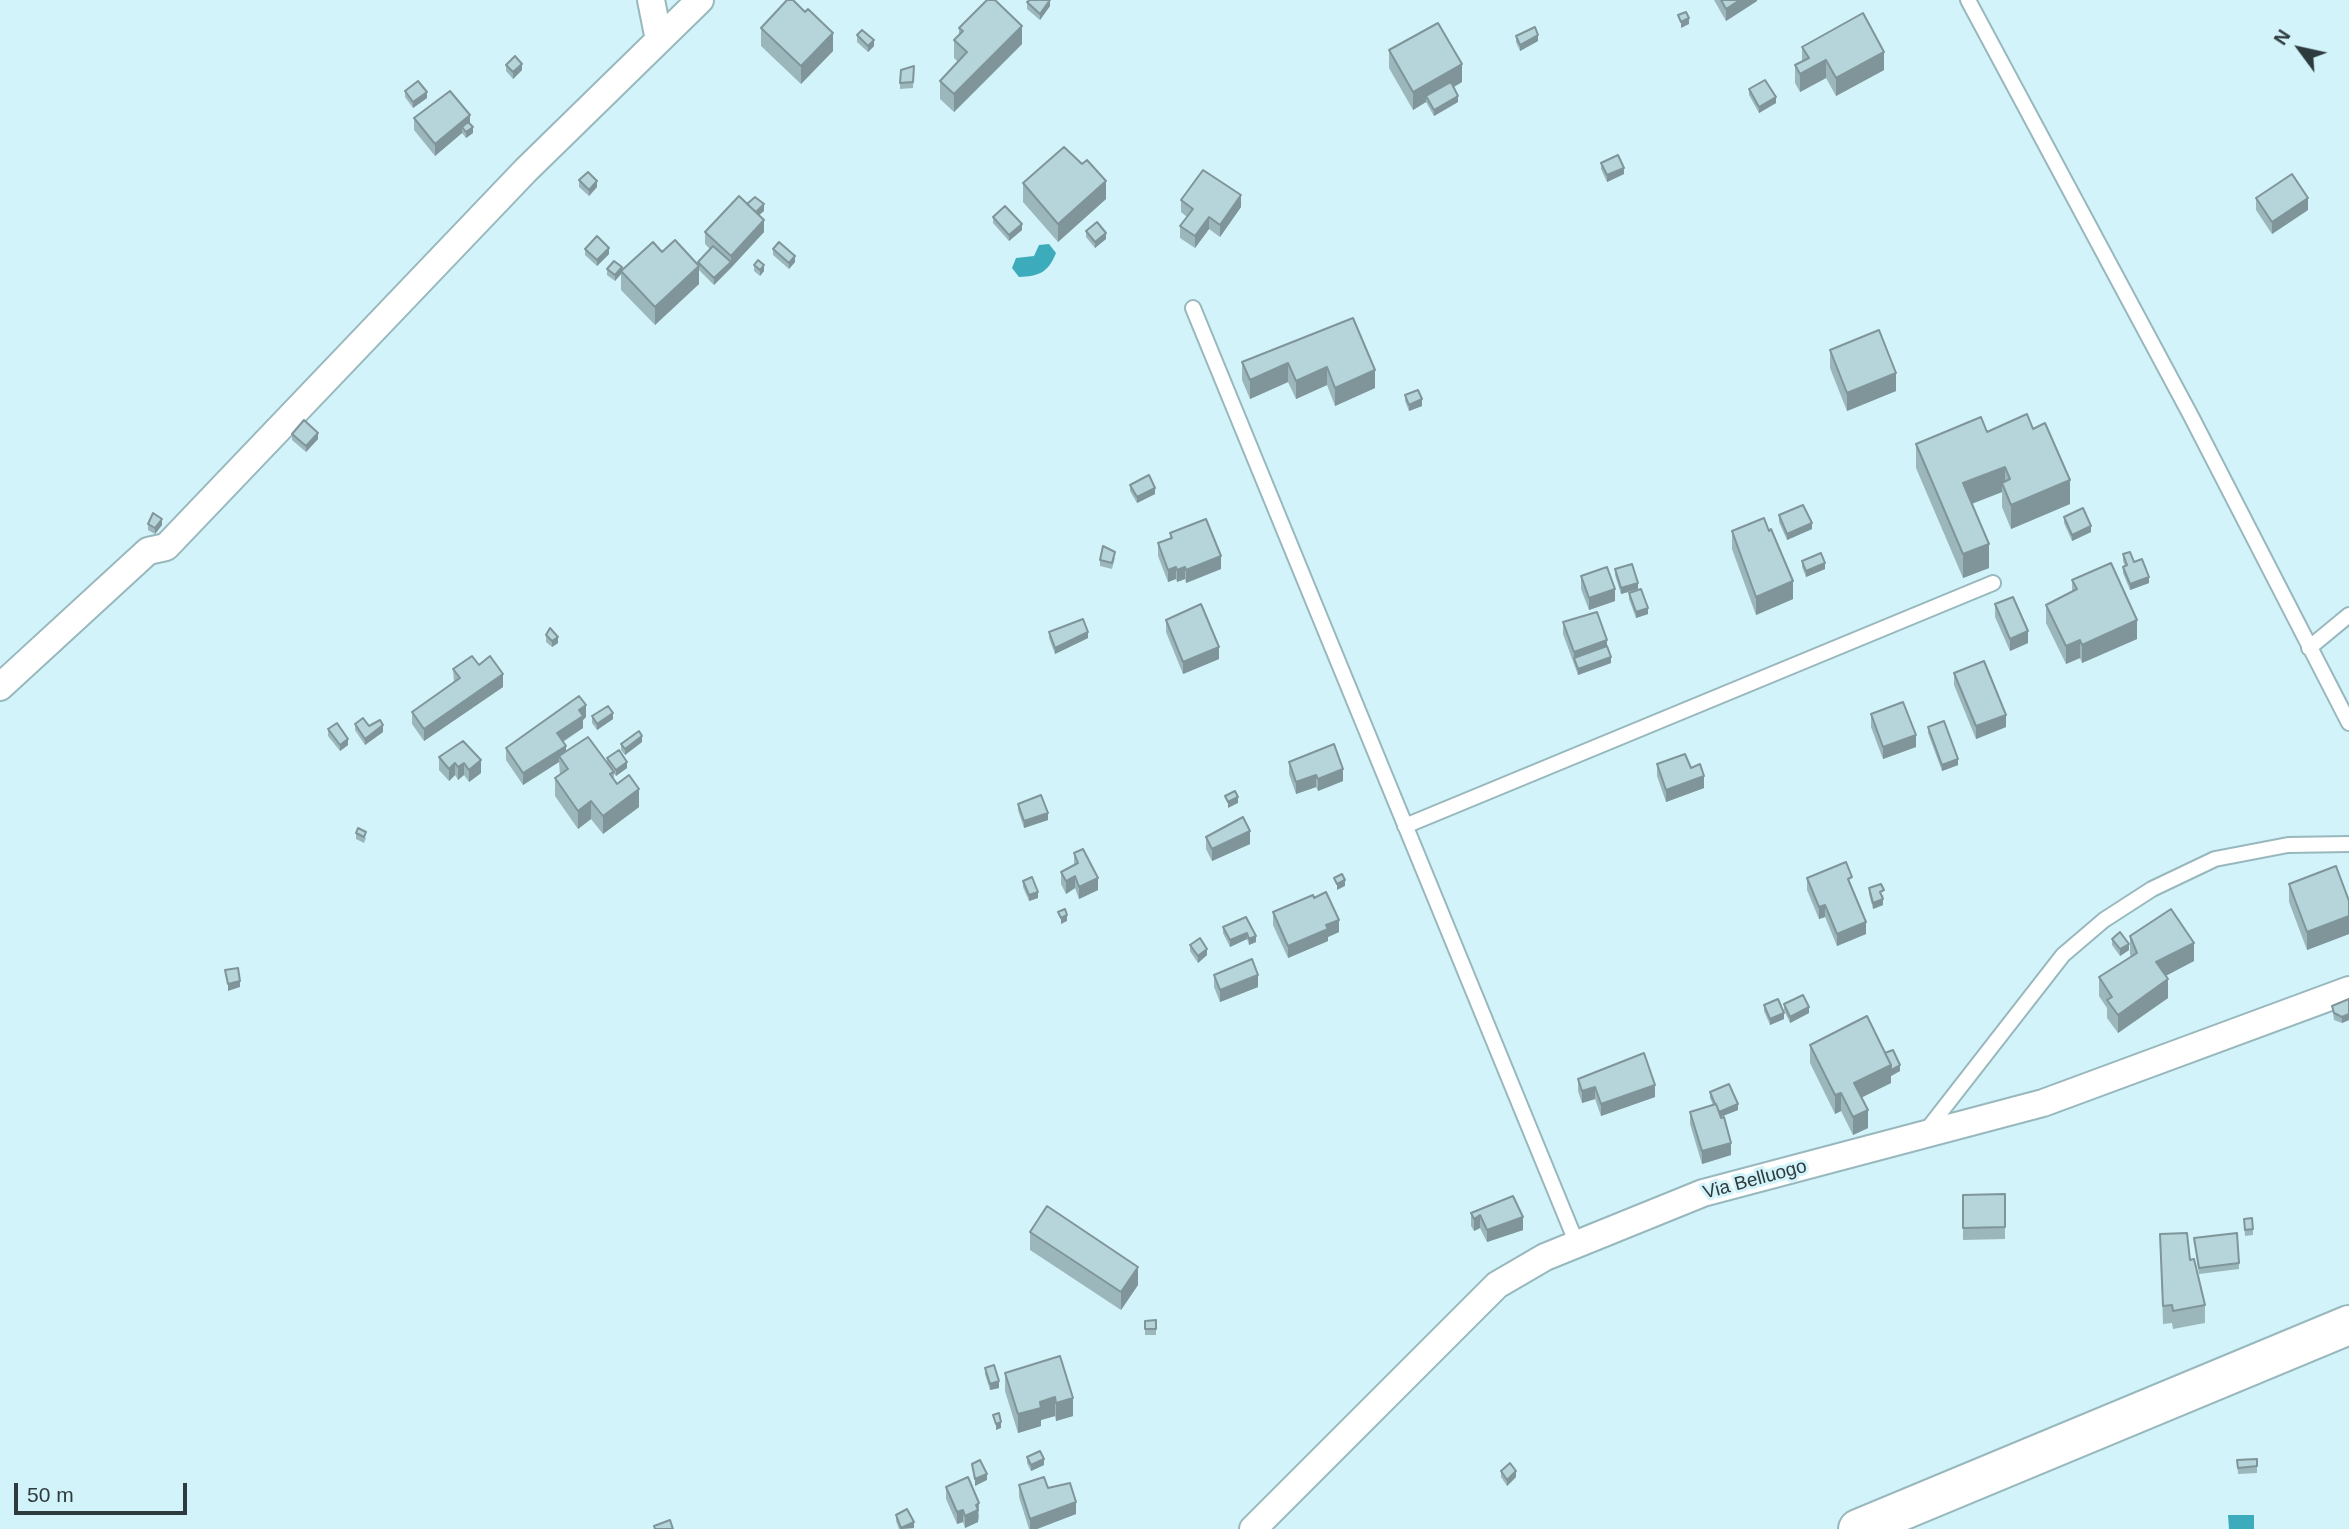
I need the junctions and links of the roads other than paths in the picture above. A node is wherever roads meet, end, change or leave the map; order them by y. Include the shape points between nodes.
1 (651, 0) edge
2 (700, 0) edge
3 (1968, 0) edge
4 (659, 40) junction
5 (1193, 308) dead end
6 (1993, 583) dead end
7 (2349, 615) edge
8 (2309, 648) junction
9 (0, 687) edge
10 (2349, 723) edge
11 (1405, 826) junction
12 (2349, 844) edge
13 (2349, 990) edge
14 (1923, 1135) junction
15 (1577, 1244) junction
16 (2349, 1325) edge
17 (1253, 1529) edge
18 (1857, 1529) edge

1 - 4 street
2 - 4 street
3 - 8 lane via 2191,416
4 - 9 street via 526,170 166,547 148,551
5 - 11 lane
6 - 11 lane
7 - 8 lane
8 - 10 lane
11 - 15 lane
12 - 14 lane via 2288,845 2215,859 2152,889 2104,920 2063,956
13 - 14 street, Via Belluogo via 2043,1103
14 - 15 street, Via Belluogo via 1703,1193
15 - 17 street, Via Belluogo via 1497,1284
16 - 18 main road

